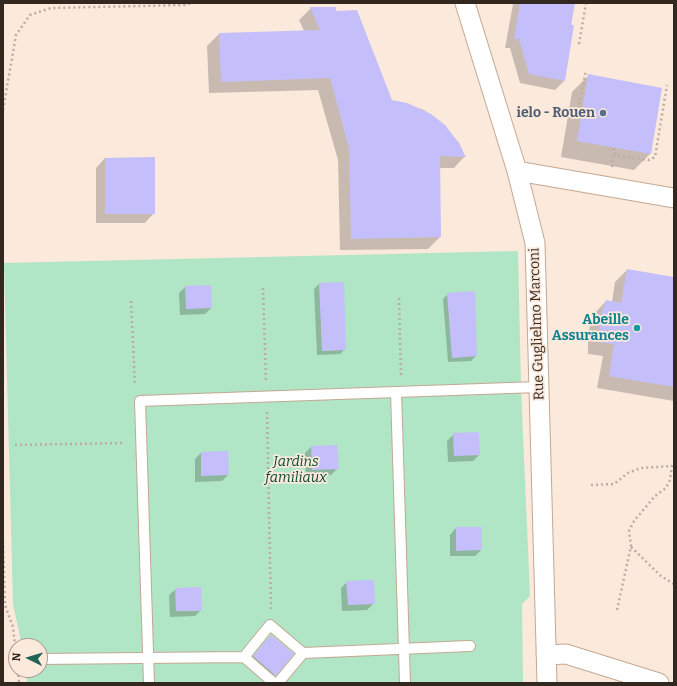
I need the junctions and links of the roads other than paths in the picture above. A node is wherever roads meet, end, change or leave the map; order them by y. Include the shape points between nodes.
1 (465, 3) edge
2 (517, 171) junction
3 (674, 198) edge
4 (538, 387) junction
5 (399, 392) junction
6 (470, 646) dead end
7 (404, 649) junction
8 (303, 653) junction
9 (546, 654) junction
10 (244, 657) junction
11 (148, 658) junction
12 (48, 660) edge
13 (149, 683) edge
14 (274, 683) edge
15 (278, 683) edge
16 (405, 683) edge
17 (547, 683) edge
18 (659, 683) edge

1 - 2 street, Rue Guglielmo Marconi
2 - 3 street
2 - 4 street, Rue Guglielmo Marconi via 535,243
4 - 5 lane
4 - 9 street, Rue Guglielmo Marconi
5 - 7 lane
5 - 11 lane via 140,401
6 - 7 lane
7 - 8 lane
7 - 16 lane
8 - 10 lane via 270,625
8 - 15 lane
9 - 17 street, Rue Guglielmo Marconi
9 - 18 street via 566,654
10 - 11 lane
10 - 14 lane
11 - 12 lane
11 - 13 lane

